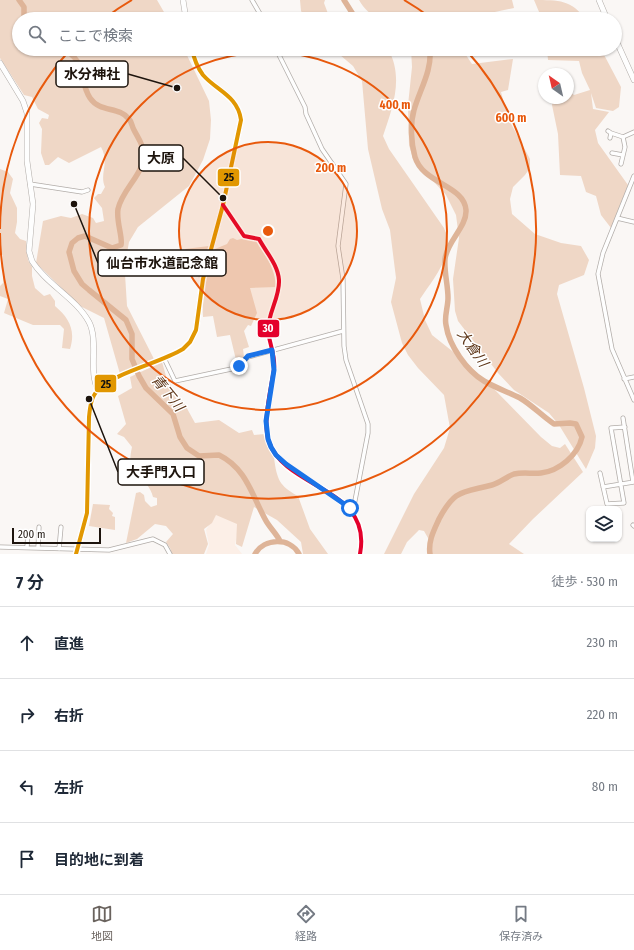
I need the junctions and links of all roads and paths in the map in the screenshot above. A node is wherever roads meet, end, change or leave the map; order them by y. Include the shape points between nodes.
1 (183, 0) edge
2 (252, 0) edge
3 (599, 0) edge
4 (185, 12) edge
5 (259, 12) edge
6 (604, 12) edge
7 (622, 53) edge
8 (194, 56) edge
9 (280, 56) edge
10 (0, 62) edge
11 (634, 80) edge
12 (634, 132) edge
13 (623, 137) junction
14 (610, 138) dead end
15 (612, 153) dead end
16 (623, 155) junction
17 (621, 164) dead end
18 (634, 176) edge
19 (30, 184) junction
20 (88, 190) dead end
21 (223, 205) junction
22 (617, 218) junction
23 (634, 222) edge
24 (343, 330) junction
25 (272, 350) junction
26 (164, 358) junction
27 (634, 377) edge
28 (624, 379) junction
29 (98, 389) junction
30 (634, 400) edge
31 (623, 418) dead end
32 (625, 427) junction
33 (600, 473) dead end
34 (634, 482) edge
35 (621, 484) junction
36 (603, 487) junction
37 (353, 511) junction
38 (39, 527) dead end
39 (61, 527) dead end
40 (28, 533) dead end
41 (0, 547) edge
42 (27, 547) junction
43 (38, 548) junction
44 (59, 549) junction
45 (77, 552) edge
46 (170, 554) edge
47 (360, 554) edge

1 - 4 main road
2 - 5 street
3 - 6 main road
7 - 11 main road
8 - 21 main road via 203,75 229,96 238,107 240,115 239,134
9 - 24 street via 322,149 346,184 338,246 343,279
10 - 19 main road via 25,107
12 - 13 street
13 - 14 street via 609,132
13 - 16 street
15 - 16 street
16 - 17 street
18 - 22 street
19 - 20 street via 82,192
19 - 29 main road via 33,204 29,251 32,260 90,323 94,339
21 - 25 street via 244,236 259,239 277,272 279,281 268,323
21 - 26 main road via 203,279 194,335 185,347
22 - 23 street
22 - 28 street via 603,253 598,274 612,349
24 - 25 street
24 - 37 street via 346,360 368,428
25 - 26 street via 248,356 236,368 175,381
25 - 37 street via 274,370 266,421 271,447 286,464
26 - 29 main road
27 - 28 street
28 - 30 street
29 - 45 main road via 90,408 87,514
31 - 32 street
32 - 34 street
32 - 35 street via 611,428
33 - 36 street
34 - 35 street
35 - 36 street
35 - 36 street via 624,503 608,504
37 - 47 street via 362,535
38 - 43 street
39 - 44 street
40 - 42 street
41 - 42 street
42 - 43 street
43 - 44 street
44 - 45 street
45 - 46 street via 108,550 153,539 165,545

